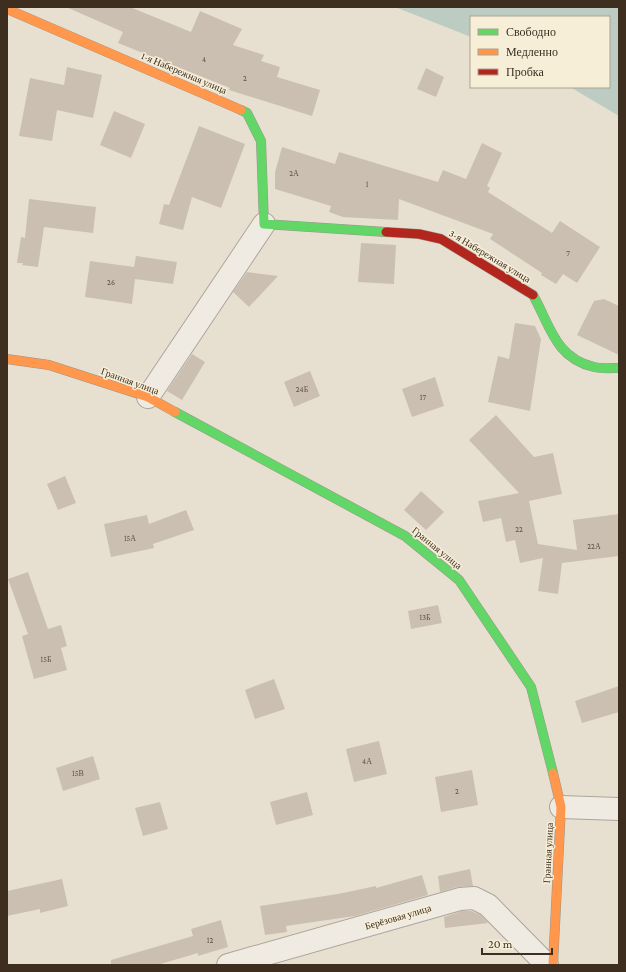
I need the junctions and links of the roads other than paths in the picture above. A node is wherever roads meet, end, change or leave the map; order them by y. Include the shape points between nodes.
1 (7, 9) edge
2 (264, 224) junction
3 (7, 360) edge
4 (619, 368) edge
5 (148, 397) junction
6 (561, 807) junction
7 (619, 809) edge
8 (228, 965) edge
9 (546, 965) edge
10 (553, 965) edge

1 - 2 street, 1-я Набережная улица via 247,112 260,141
2 - 4 street, 3-я Набережная улица via 419,234 441,239 533,295 557,342 572,359 595,367
2 - 5 street
3 - 5 street, Гранная улица via 49,365
5 - 6 street, Гранная улица via 405,536 459,580 531,687
6 - 7 street
6 - 10 street, Гранная улица
8 - 9 street, Берёзовая улица via 460,899 474,898 488,905

